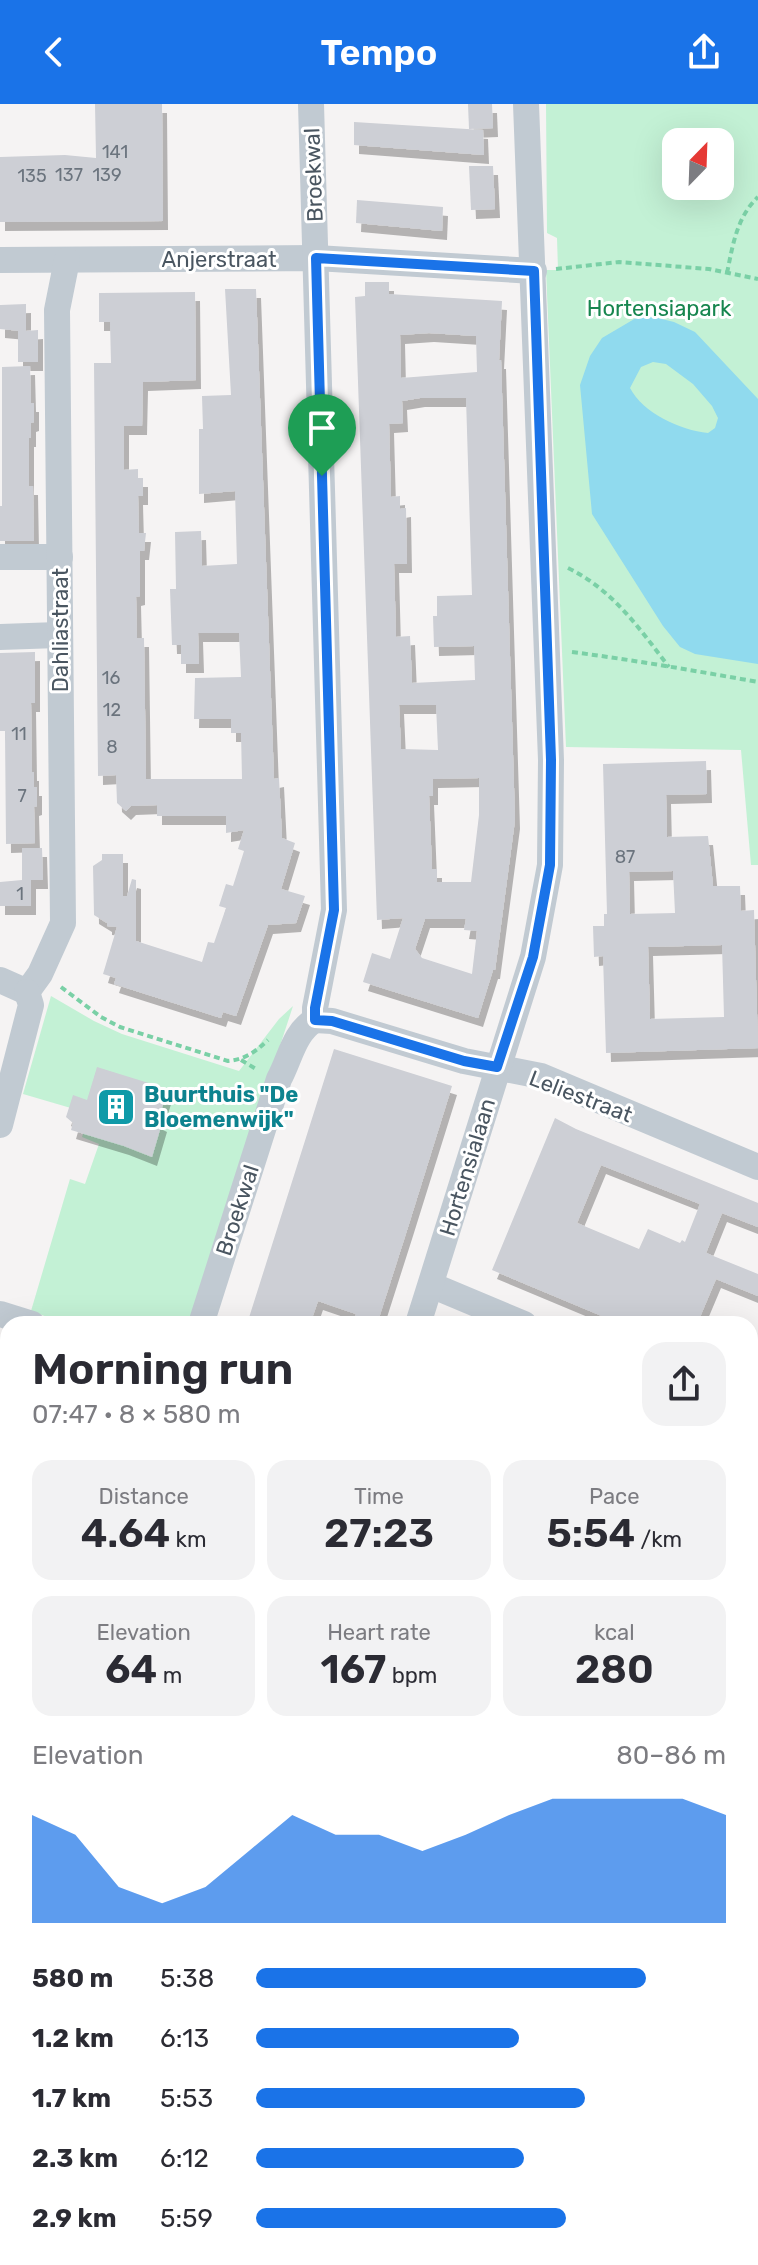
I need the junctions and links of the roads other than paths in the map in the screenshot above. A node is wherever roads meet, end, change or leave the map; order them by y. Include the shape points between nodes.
1 (311, 104) edge
2 (526, 104) edge
3 (316, 258) junction
4 (0, 260) edge
5 (67, 260) junction
6 (534, 271) junction
7 (0, 557) edge
8 (60, 557) junction
9 (58, 635) junction
10 (0, 637) edge
11 (0, 980) edge
12 (34, 983) junction
13 (315, 1020) junction
14 (497, 1067) junction
15 (0, 1125) edge
16 (705, 1147) junction
17 (758, 1157) edge
18 (758, 1167) edge
19 (431, 1285) junction
20 (204, 1316) edge
21 (421, 1316) edge
22 (505, 1316) edge

1 - 3 street, Broekwal
2 - 6 street, Hortensialaan
3 - 5 street, Anjerstraat
3 - 6 street, Anjerstraat
3 - 13 street, Broekwal via 334,910
4 - 5 street, Anjerstraat
5 - 8 street, Dahliastraat via 57,310
6 - 14 street, Hortensialaan via 550,865 533,957
7 - 8 street
8 - 9 street, Dahliastraat
9 - 10 street
9 - 12 street, Dahliastraat via 63,923
11 - 12 street
12 - 15 street
13 - 14 street, Leliestraat
13 - 20 street, Broekwal via 298,1035 279,1079
14 - 16 street, Leliestraat via 541,1076
14 - 19 street, Hortensialaan
16 - 17 street, Leliestraat
16 - 18 street, Leliestraat
19 - 21 street, Hortensialaan
19 - 22 street

